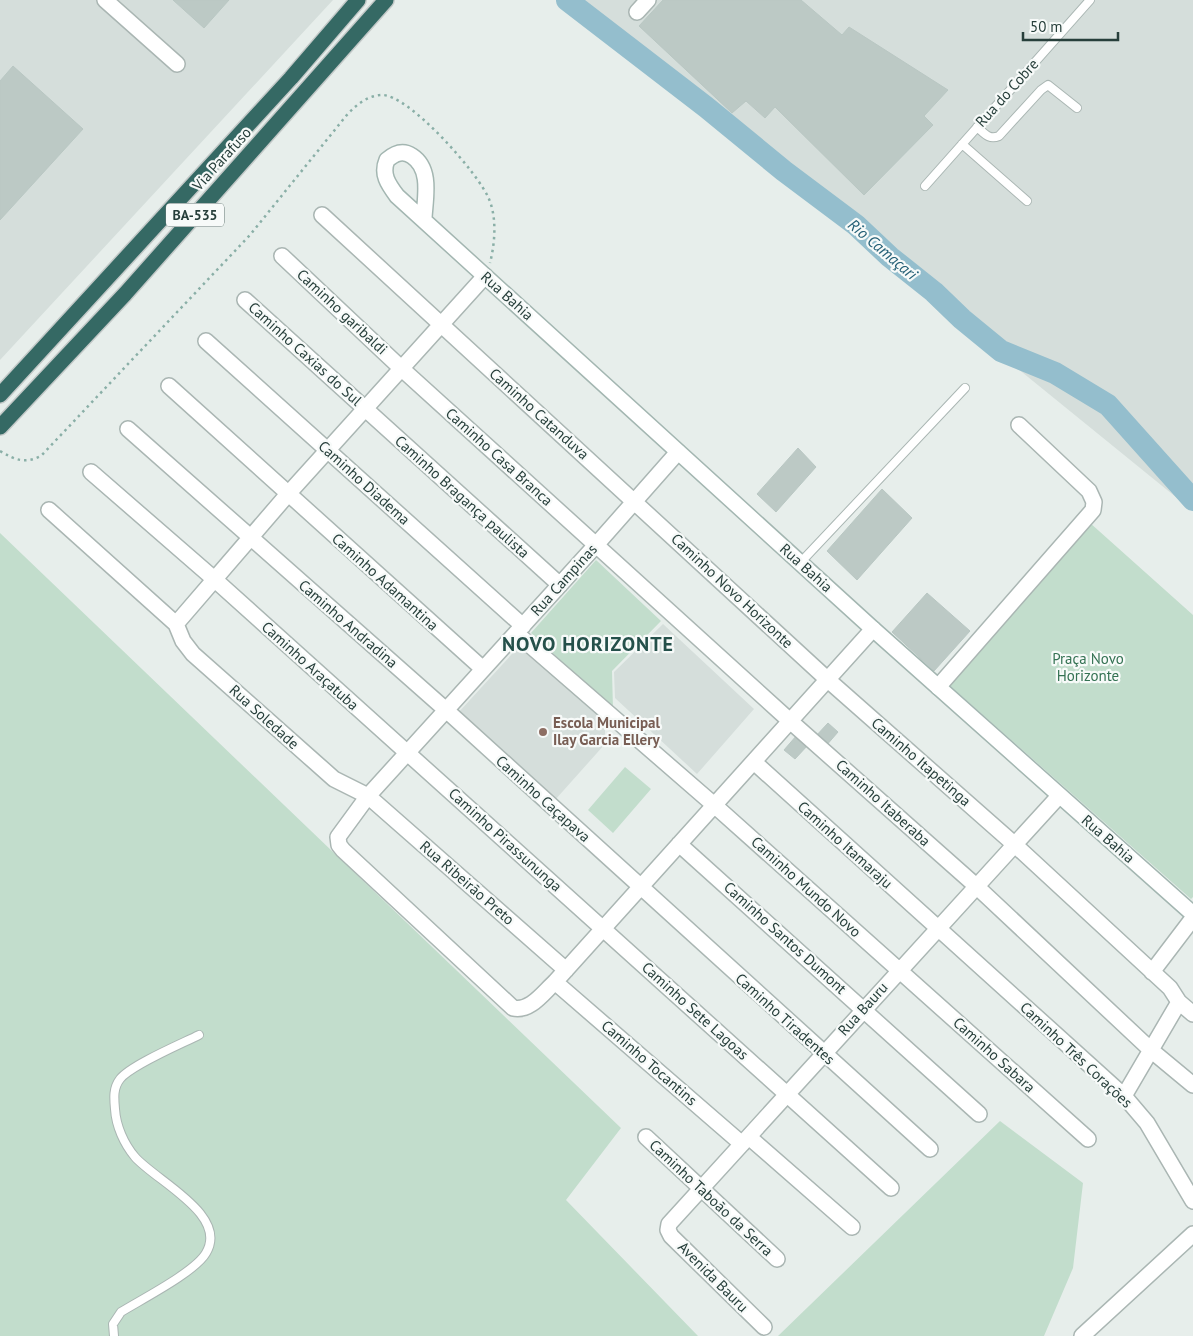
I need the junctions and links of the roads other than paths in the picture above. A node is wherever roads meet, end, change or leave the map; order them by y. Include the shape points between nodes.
1 (104, 0) edge
2 (358, 0) edge
3 (386, 0) edge
4 (648, 0) edge
5 (1090, 0) edge
6 (637, 12) dead end
7 (177, 64) dead end
8 (1077, 108) dead end
9 (977, 127) junction
10 (962, 144) junction
11 (925, 186) dead end
12 (1027, 201) dead end
13 (322, 215) dead end
14 (424, 218) dead end
15 (282, 256) dead end
16 (485, 276) junction
17 (245, 300) dead end
18 (442, 326) junction
19 (206, 341) dead end
20 (402, 368) junction
21 (169, 386) dead end
22 (965, 388) dead end
23 (0, 395) edge
24 (365, 408) junction
25 (1019, 425) dead end
26 (0, 428) edge
27 (128, 429) dead end
28 (328, 450) junction
29 (678, 452) junction
30 (91, 472) dead end
31 (288, 494) junction
32 (635, 502) junction
33 (49, 510) dead end
34 (250, 538) junction
35 (596, 545) junction
36 (800, 563) junction
37 (213, 578) junction
38 (560, 585) junction
39 (176, 624) junction
40 (873, 629) junction
41 (519, 630) junction
42 (483, 669) junction
43 (828, 680) junction
44 (938, 687) junction
45 (446, 710) junction
46 (790, 721) junction
47 (407, 753) junction
48 (754, 762) junction
49 (368, 796) junction
50 (1059, 796) junction
51 (713, 804) junction
52 (679, 844) junction
53 (1014, 844) junction
54 (975, 886) junction
55 (640, 888) junction
56 (1193, 914) edge
57 (1193, 918) edge
58 (603, 928) junction
59 (937, 928) junction
60 (566, 970) junction
61 (899, 970) junction
62 (1152, 972) junction
63 (555, 982) junction
64 (1179, 1002) junction
65 (864, 1010) junction
66 (1193, 1014) edge
67 (199, 1035) dead end
68 (1152, 1051) junction
69 (823, 1053) junction
70 (1193, 1085) edge
71 (787, 1094) junction
72 (1124, 1096) junction
73 (978, 1114) dead end
74 (646, 1137) dead end
75 (746, 1140) junction
76 (1088, 1140) dead end
77 (930, 1149) dead end
78 (702, 1188) junction
79 (891, 1188) dead end
80 (1193, 1201) edge
81 (669, 1224) joint
82 (852, 1228) dead end
83 (1193, 1234) edge
84 (777, 1259) dead end
85 (764, 1327) dead end
86 (114, 1336) edge
87 (1082, 1336) edge

1 - 7 street
2 - 23 highway, Via Parafuso / BA-535 via 291,78
3 - 26 highway, Via Parafuso / BA-535 via 125,294
4 - 6 street
5 - 9 lane, Rua do Cobre
8 - 9 lane via 1048,85 999,136 987,136
9 - 10 lane, Rua do Cobre
10 - 11 lane, Rua do Cobre
10 - 12 lane
13 - 18 street, Caminho Catanduva
14 - 16 street, Rua Bahia
15 - 20 street, Caminho garibaldi
16 - 18 street
16 - 29 street, Rua Bahia
17 - 24 street, Caminho Caxias do Sul
18 - 20 street
18 - 32 street, Caminho Catanduva
19 - 28 street, Caminho Diadema
20 - 24 street
20 - 35 street, Caminho Casa Branca
21 - 31 street, Caminho Adamantina
22 - 36 lane
24 - 28 street
24 - 38 street, Caminho Bragança paulista
25 - 44 street via 1089,491 1094,502 1093,510
27 - 34 street, Caminho Andradina
28 - 31 street
28 - 41 street, Caminho Diadema
29 - 32 street, Rua Campinas
29 - 36 street, Rua Bahia
30 - 37 street, Caminho Araçatuba
31 - 34 street
31 - 42 street, Caminho Adamantina
32 - 35 street, Rua Campinas
32 - 43 street, Caminho Novo Horizonte
33 - 39 street
34 - 37 street
34 - 45 street, Caminho Andradina
35 - 38 street, Rua Campinas
35 - 46 street, Caminho Casa Branca
36 - 40 street, Rua Bahia
37 - 39 street
37 - 47 street, Caminho Araçatuba
38 - 41 street, Rua Campinas
39 - 49 street, Rua Soledade via 193,654 334,779
40 - 43 street
40 - 44 street, Rua Bahia
41 - 42 street, Rua Campinas
41 - 51 street, Caminho Diadema
42 - 45 street, Rua Campinas
43 - 46 street
43 - 53 street, Caminho Itapetinga
44 - 50 street, Rua Bahia
45 - 47 street, Rua Campinas
45 - 55 street, Caminho Caçapava
46 - 48 street
46 - 54 street, Caminho Itaberaba
47 - 49 street, Rua Campinas
47 - 58 street, Caminho Pirassununga
48 - 51 street
48 - 59 street, Caminho Itamaraju
49 - 60 street, Rua Ribeirão Preto
49 - 63 street, Rua Campinas via 338,837 343,850 513,1008 529,1006
50 - 53 street, Rua Bauru
50 - 56 street, Rua Bahia
51 - 52 street
51 - 61 street, Caminho Mundo Novo
52 - 55 street
52 - 65 street, Caminho Santos Dumont
53 - 54 street, Rua Bauru
53 - 62 street, Caminho Itapetinga
54 - 59 street, Rua Bauru
54 - 68 street, Caminho Itaberaba
55 - 58 street
55 - 69 street, Caminho Tiradentes
57 - 62 street
58 - 60 street
58 - 71 street, Caminho Sete Lagoas
59 - 61 street, Rua Bauru
59 - 72 street, Caminho Três Corações
60 - 63 street
61 - 65 street, Rua Bauru
61 - 76 street, Caminho Sabara
62 - 64 street, Caminho Itapetinga via 1170,988
63 - 75 street, Caminho Tocantins
64 - 66 street, Caminho Itapetinga
64 - 68 street
65 - 69 street, Rua Bauru
65 - 73 street, Caminho Santos Dumont
67 - 86 lane via 127,1072 116,1086 115,1102 121,1135 134,1156 192,1204 210,1231 211,1242 199,1262 122,1312 113,1324
68 - 70 street, Caminho Itaberaba
68 - 72 street
69 - 71 street, Rua Bauru
69 - 77 street, Caminho Tiradentes
71 - 75 street, Rua Bauru
71 - 79 street, Caminho Sete Lagoas
72 - 80 street, Caminho Três Corações via 1147,1123
74 - 78 street, Caminho Taboão da Serra
75 - 78 street, Rua Bauru
75 - 82 street, Caminho Tocantins
78 - 81 street, Rua Bauru
78 - 84 street, Caminho Taboão da Serra
81 - 85 street, Avenida Bauru via 671,1236
83 - 87 street

